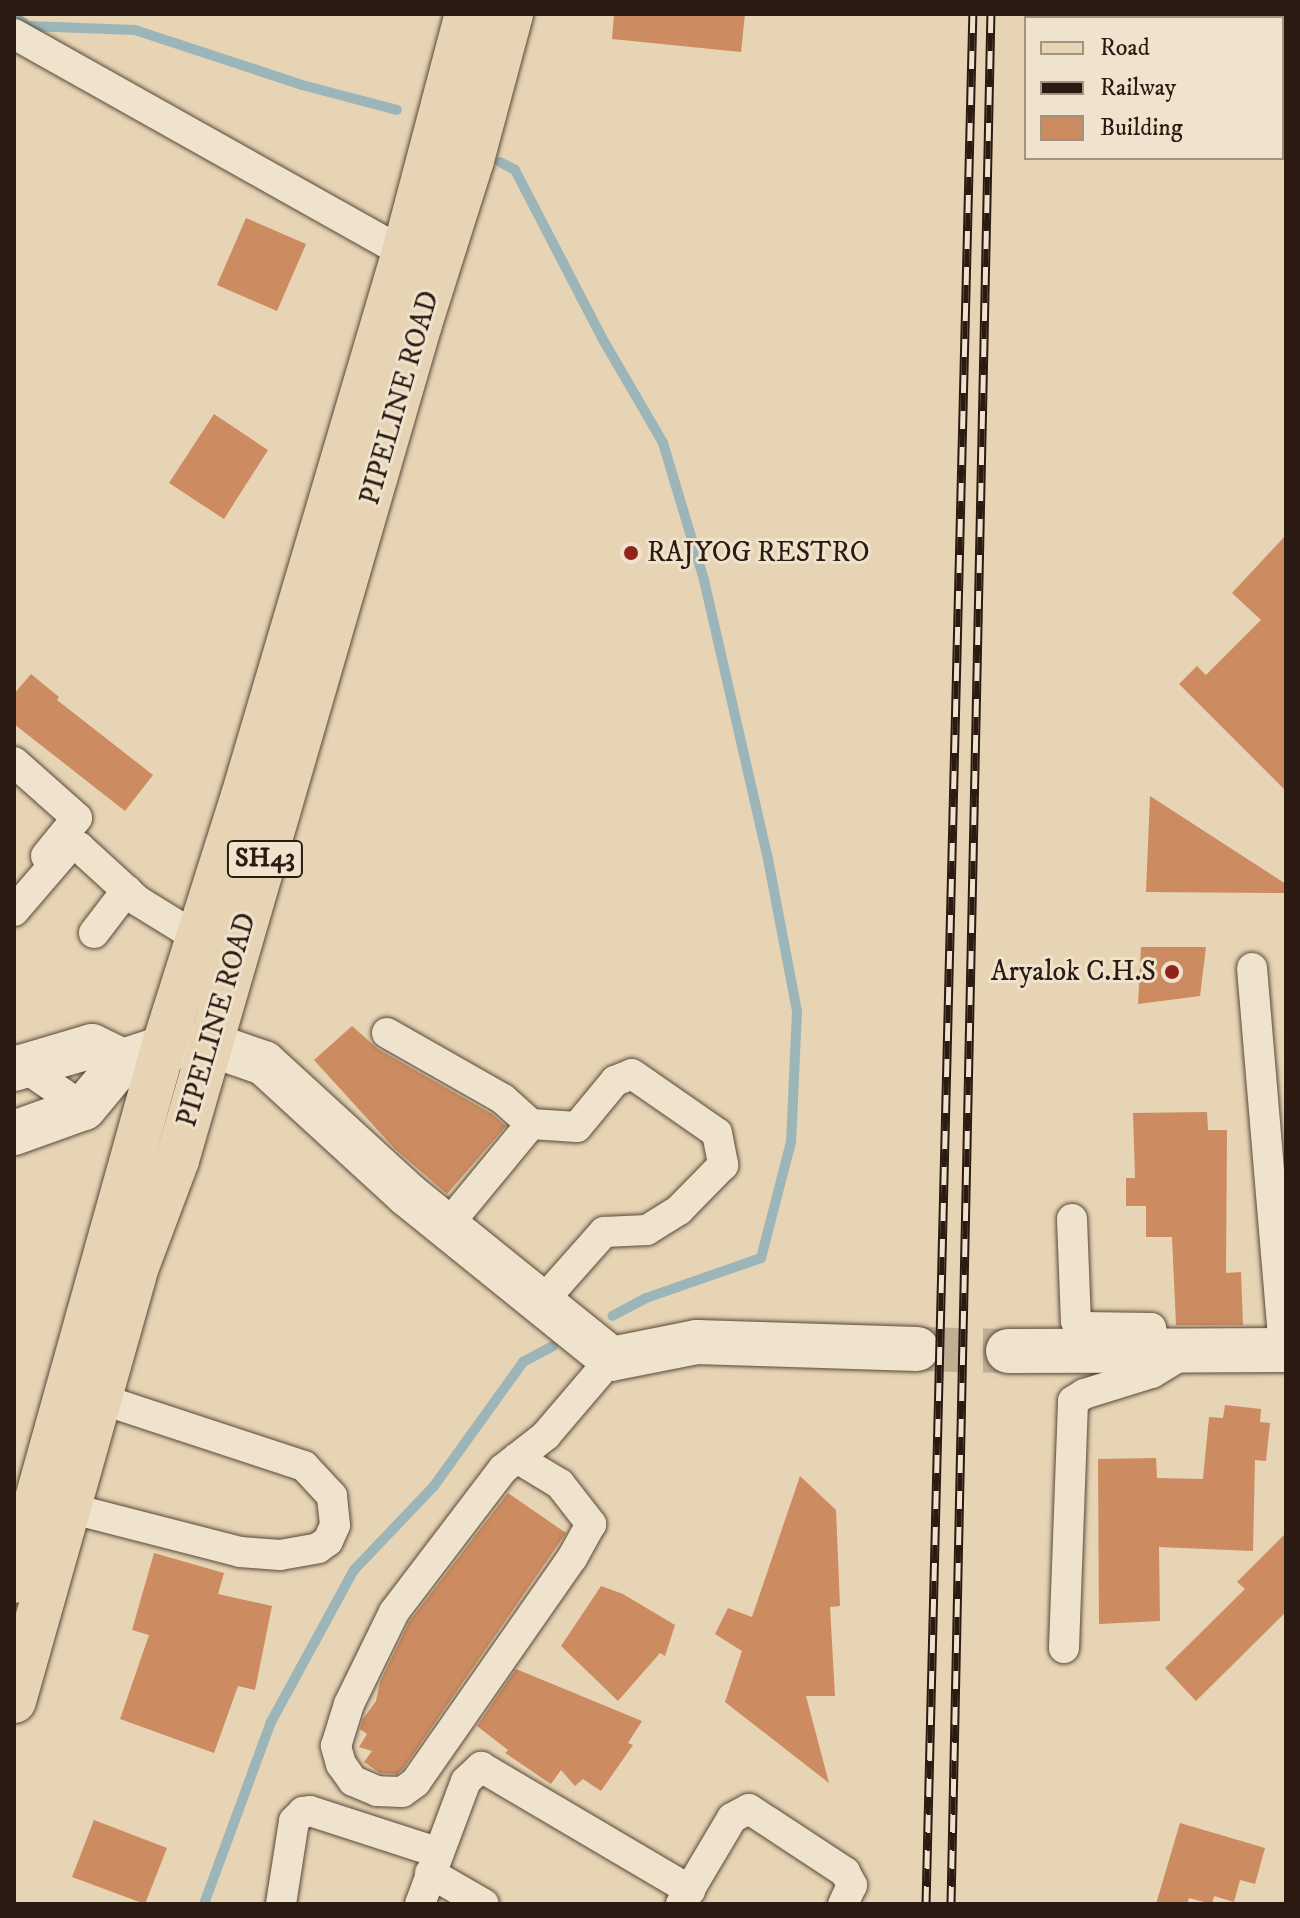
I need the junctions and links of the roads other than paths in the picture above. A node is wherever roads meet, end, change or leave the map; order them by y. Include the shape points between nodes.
1 (511, 14) edge
2 (457, 26) edge
3 (15, 38) edge
4 (420, 261) junction
5 (14, 762) edge
6 (127, 890) junction
7 (14, 894) edge
8 (14, 911) edge
9 (94, 933) dead end
10 (198, 938) junction
11 (1252, 968) dead end
12 (387, 1033) dead end
13 (209, 1044) junction
14 (143, 1055) junction
15 (17, 1065) edge
16 (84, 1108) junction
17 (531, 1124) junction
18 (14, 1133) edge
19 (1072, 1219) dead end
20 (446, 1227) junction
21 (1280, 1230) edge
22 (540, 1304) junction
23 (917, 1349) tunnel mouth
24 (1173, 1350) junction
25 (1285, 1350) edge
26 (1008, 1351) tunnel mouth
27 (611, 1359) junction
28 (100, 1399) junction
29 (517, 1458) junction
30 (69, 1508) junction
31 (14, 1581) edge
32 (1064, 1648) dead end
33 (14, 1701) edge
34 (433, 1863) junction
35 (686, 1897) edge
36 (281, 1904) edge
37 (420, 1904) edge
38 (484, 1904) edge
39 (843, 1904) edge

1 - 4 main road, PIPELINE ROAD / SH43
2 - 4 main road, PIPELINE ROAD / SH43
3 - 4 street
4 - 10 main road, PIPELINE ROAD / SH43
4 - 13 main road, PIPELINE ROAD / SH43
5 - 7 street via 77,818
6 - 8 street via 79,847 68,848
6 - 9 street
6 - 10 street
10 - 14 main road, PIPELINE ROAD / SH43
11 - 21 street
12 - 17 street via 503,1099
13 - 14 street
13 - 20 street via 264,1063
13 - 28 main road, PIPELINE ROAD / SH43
14 - 15 street via 92,1046
14 - 16 street
14 - 31 main road, PIPELINE ROAD / SH43
15 - 16 street
16 - 18 street
17 - 20 street
17 - 22 street via 577,1127 615,1081 632,1074 717,1133 723,1165 679,1210 647,1230 604,1232
19 - 24 street via 1076,1321 1084,1327 1151,1328
20 - 22 street
21 - 25 street
22 - 27 street
23 - 27 street via 697,1342
24 - 25 street
24 - 26 street
24 - 32 street via 1152,1373 1073,1401
27 - 29 street via 546,1435
28 - 30 main road, PIPELINE ROAD / SH43
28 - 30 street via 304,1466 332,1496 335,1525 318,1548 280,1555 240,1552
29 - 29 street via 503,1469 394,1612 349,1704 336,1746 353,1781 377,1791 402,1792 416,1782 591,1524 560,1484
30 - 33 main road, PIPELINE ROAD / SH43
34 - 35 street via 466,1781 481,1767
34 - 36 street via 303,1812 294,1821
34 - 37 street
34 - 38 street
35 - 39 street via 732,1818 749,1809 845,1872 852,1885

